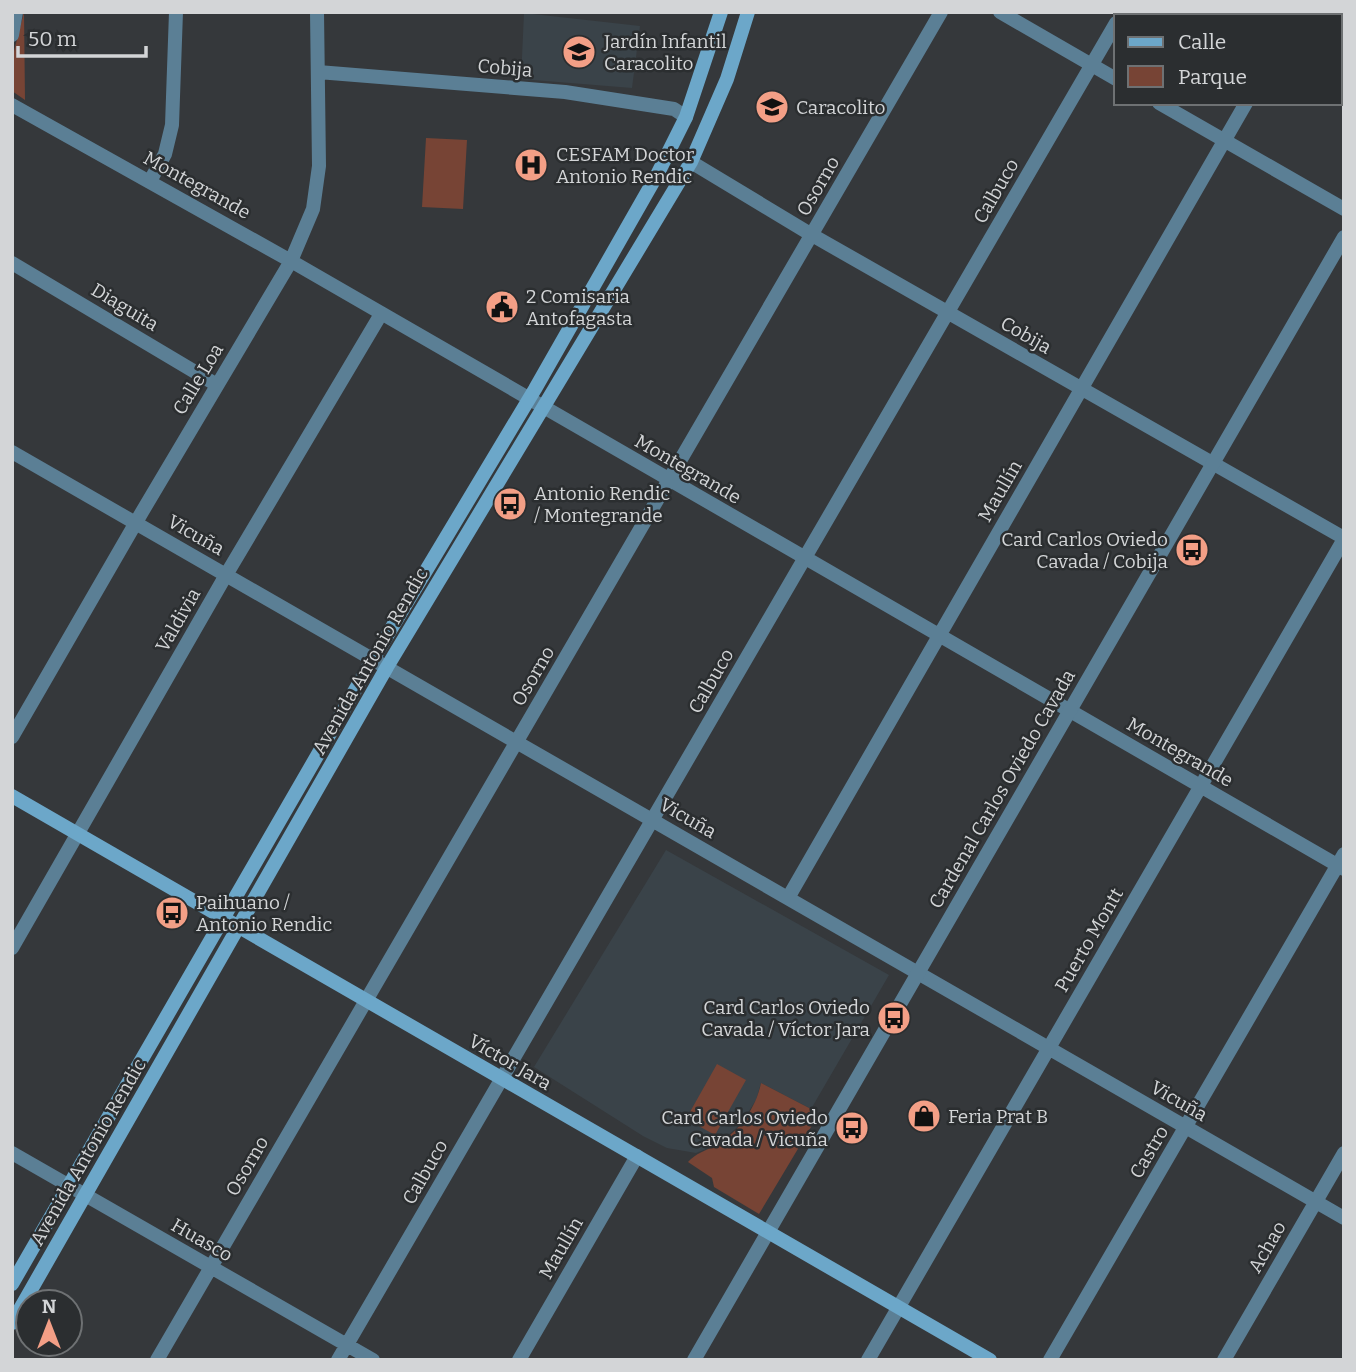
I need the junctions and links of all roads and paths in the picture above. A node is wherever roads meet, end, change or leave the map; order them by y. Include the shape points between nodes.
1 (16, 12) edge
2 (176, 12) edge
3 (317, 12) edge
4 (721, 12) edge
5 (748, 12) edge
6 (941, 12) edge
7 (1000, 12) edge
8 (1114, 26) edge
9 (12, 35) edge
10 (1092, 65) junction
11 (317, 72) junction
12 (1114, 78) edge
13 (12, 105) edge
14 (1162, 105) edge
15 (1245, 105) edge
16 (686, 117) junction
17 (1224, 141) junction
18 (691, 162) junction
19 (150, 181) junction
20 (1344, 209) edge
21 (811, 235) junction
22 (1344, 237) edge
23 (292, 261) junction
24 (12, 263) edge
25 (947, 313) junction
26 (381, 314) junction
27 (217, 385) junction
28 (1082, 389) junction
29 (528, 399) junction
30 (542, 408) junction
31 (12, 452) edge
32 (1213, 464) junction
33 (669, 480) junction
34 (136, 523) junction
35 (1344, 539) edge
36 (804, 558) junction
37 (226, 575) junction
38 (939, 636) junction
39 (373, 659) junction
40 (387, 667) junction
41 (1069, 711) junction
42 (12, 737) edge
43 (517, 742) junction
44 (1200, 786) junction
45 (12, 796) edge
46 (652, 820) junction
47 (78, 834) junction
48 (1342, 863) edge
49 (788, 898) junction
50 (223, 919) junction
51 (239, 927) junction
52 (12, 948) edge
53 (918, 973) junction
54 (366, 1001) junction
55 (1049, 1048) junction
56 (502, 1079) junction
57 (1186, 1126) junction
58 (12, 1153) edge
59 (1344, 1153) edge
60 (637, 1156) junction
61 (69, 1186) junction
62 (86, 1195) junction
63 (1316, 1201) junction
64 (1344, 1218) edge
65 (768, 1232) junction
66 (211, 1267) junction
67 (12, 1284) edge
68 (898, 1307) junction
69 (12, 1323) edge
70 (347, 1345) junction
71 (157, 1360) edge
72 (338, 1360) edge
73 (373, 1360) edge
74 (519, 1360) edge
75 (694, 1360) edge
76 (868, 1360) edge
77 (990, 1360) edge
78 (1050, 1360) edge
79 (1224, 1360) edge

1 - 9 street
2 - 19 street via 172,125 165,154
3 - 11 street, Calle Loa
4 - 16 main road, Avenida Antonio Rendic
5 - 18 main road, Avenida Antonio Rendic via 727,79
6 - 21 street, Osorno
7 - 10 street
8 - 10 street, Calbuco
10 - 12 street
10 - 25 street, Calbuco
11 - 16 street, Cobija via 565,92 674,109
11 - 23 street, Calle Loa via 319,166 313,209
13 - 19 street, Montegrande
14 - 17 street
15 - 17 street, Maullín
16 - 29 main road, Avenida Antonio Rendic
17 - 20 street
17 - 28 street, Maullín
18 - 21 street, Cobija
18 - 30 main road, Avenida Antonio Rendic
19 - 23 street, Montegrande
21 - 25 street, Cobija
21 - 33 street, Osorno
22 - 32 street, Cardenal Carlos Oviedo Cavada
23 - 26 street, Montegrande
23 - 27 street, Calle Loa
24 - 27 street, Diaguita
25 - 28 street, Cobija
25 - 36 street, Calbuco
26 - 29 street, Montegrande
26 - 37 street, Valdivia
27 - 34 street, Calle Loa
28 - 32 street, Cobija
28 - 38 street, Maullín
29 - 30 street, Montegrande
29 - 39 main road, Avenida Antonio Rendic
30 - 33 street, Montegrande
30 - 40 main road, Avenida Antonio Rendic
31 - 34 street, Vicuña
32 - 35 street, Cobija
32 - 41 street, Cardenal Carlos Oviedo Cavada
33 - 36 street, Montegrande
33 - 43 street, Osorno
34 - 37 street, Vicuña
34 - 42 street, Calle Loa
35 - 44 street, Puerto Montt
36 - 38 street, Montegrande
36 - 46 street, Calbuco
37 - 39 street, Vicuña
37 - 47 street, Valdivia
38 - 41 street, Montegrande
38 - 49 street, Maullín
39 - 40 street, Vicuña
39 - 50 main road, Avenida Antonio Rendic
40 - 43 street, Vicuña
40 - 51 main road, Avenida Antonio Rendic
41 - 44 street, Montegrande
41 - 53 street, Cardenal Carlos Oviedo Cavada
43 - 46 street, Vicuña
43 - 54 street, Osorno
44 - 48 street, Montegrande
44 - 55 street, Puerto Montt
45 - 47 main road, Víctor Jara
46 - 49 street, Vicuña
46 - 56 street, Calbuco
47 - 50 main road, Víctor Jara
47 - 52 street, Valdivia
48 - 57 street, Castro
49 - 53 street, Vicuña
50 - 51 main road, Víctor Jara
50 - 61 main road, Avenida Antonio Rendic
51 - 54 main road, Víctor Jara
51 - 62 main road, Avenida Antonio Rendic
53 - 55 street, Vicuña
53 - 65 street, Cardenal Carlos Oviedo Cavada
54 - 56 main road, Víctor Jara
54 - 66 street, Osorno
55 - 57 street, Vicuña
55 - 68 street, Puerto Montt
56 - 60 main road, Víctor Jara
56 - 70 street, Calbuco
57 - 63 street, Vicuña
57 - 78 street, Castro
58 - 61 street, Huasco
59 - 63 street, Achao
60 - 65 main road, Víctor Jara
60 - 74 street, Maullín
61 - 62 street, Huasco
61 - 67 main road, Avenida Antonio Rendic
62 - 66 street, Huasco
62 - 69 main road, Avenida Antonio Rendic
63 - 64 street, Vicuña
63 - 79 street, Achao
65 - 68 main road, Víctor Jara
65 - 75 street, Cardenal Carlos Oviedo Cavada
66 - 70 street, Huasco
66 - 71 street, Osorno
68 - 76 street, Puerto Montt
68 - 77 main road, Víctor Jara
70 - 72 street, Calbuco
70 - 73 street, Huasco

